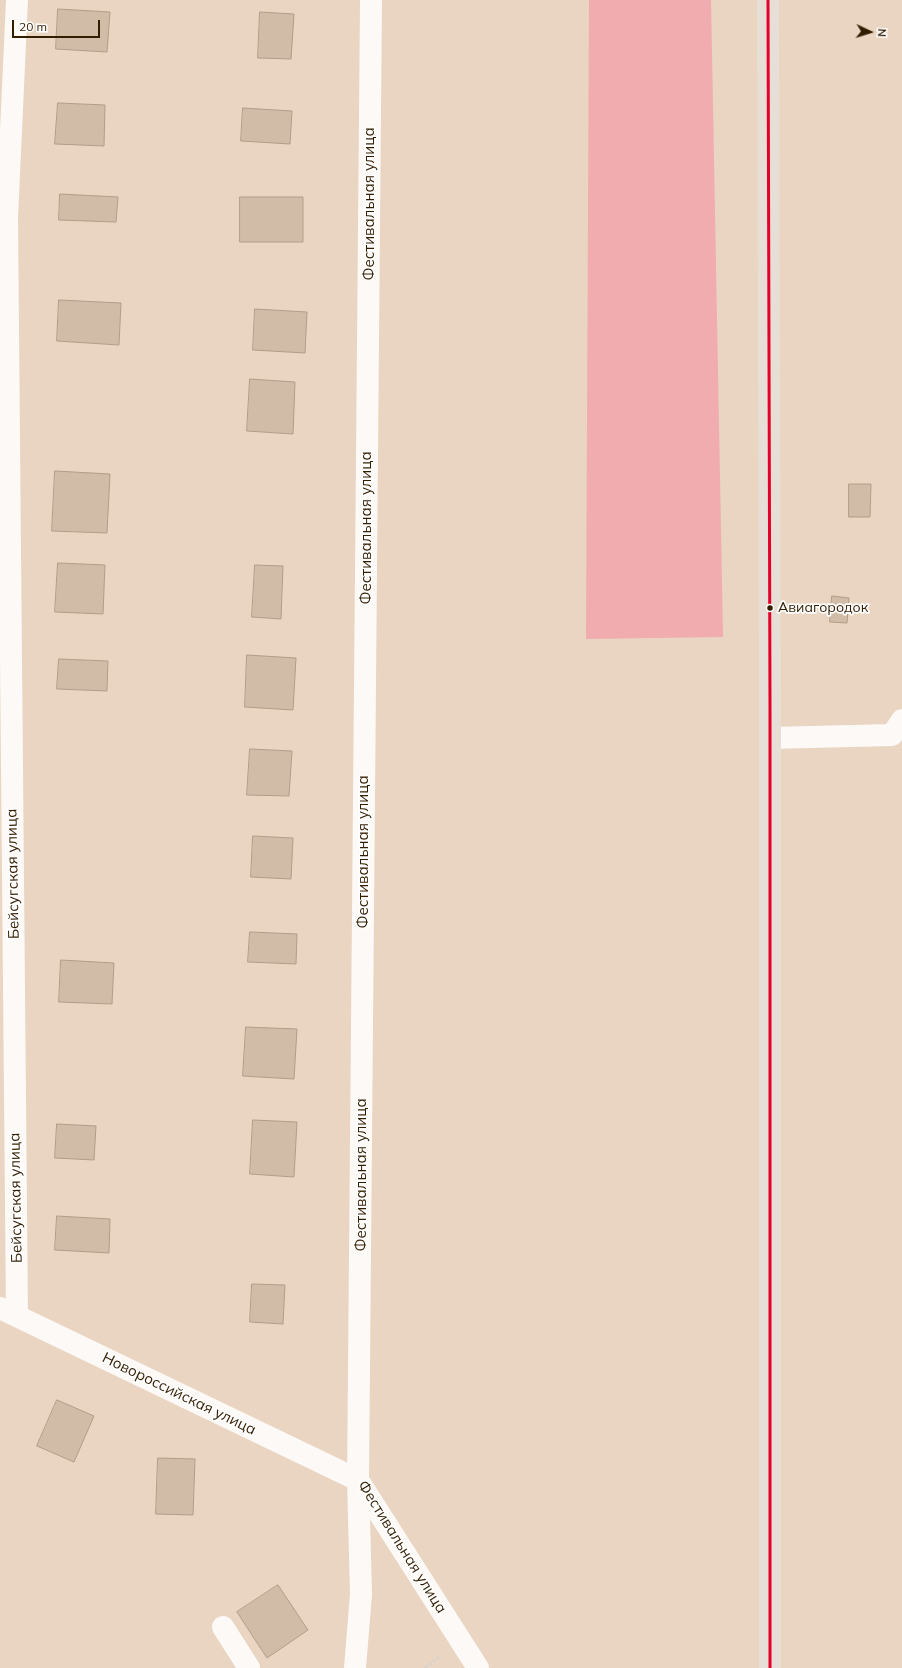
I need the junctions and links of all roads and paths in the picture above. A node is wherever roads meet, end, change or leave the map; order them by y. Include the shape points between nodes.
1 (17, 0) edge
2 (371, 0) edge
3 (768, 0) edge
4 (3, 218) edge
5 (902, 720) edge
6 (770, 738) junction
7 (9, 1312) edge
8 (358, 1480) junction
9 (224, 1627) dead end
10 (249, 1668) edge
11 (355, 1668) edge
12 (478, 1668) edge
13 (770, 1668) edge

1 - 4 street, Бейсугская улица
2 - 8 street, Фестивальная улица
3 - 6 main road
4 - 7 street, Бейсугская улица
5 - 6 street via 892,735
6 - 13 main road
7 - 8 street, Новороссийская улица
8 - 11 street via 361,1594
8 - 12 street, Фестивальная улица
9 - 10 street

